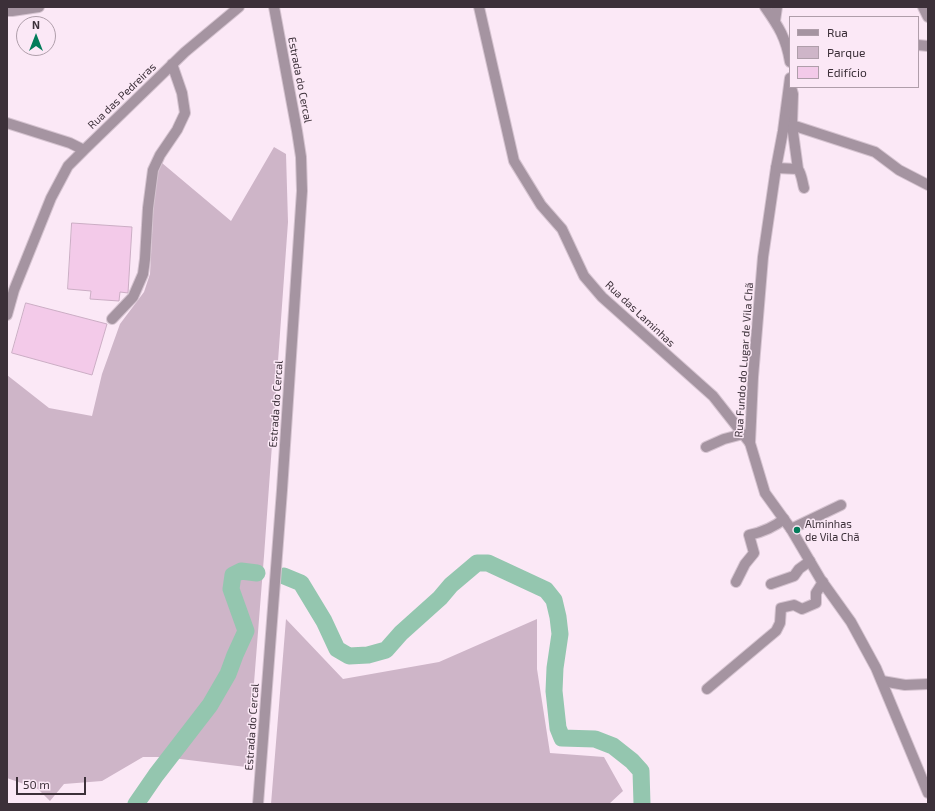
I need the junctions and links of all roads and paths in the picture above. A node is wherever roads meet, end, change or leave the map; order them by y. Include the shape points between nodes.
1 (39, 7) edge
2 (239, 7) edge
3 (479, 7) edge
4 (765, 7) edge
5 (777, 7) edge
6 (922, 7) edge
7 (273, 8) edge
8 (7, 11) edge
9 (928, 17) edge
10 (775, 21) junction
11 (789, 46) edge
12 (172, 64) junction
13 (789, 88) edge
14 (791, 88) edge
15 (7, 123) edge
16 (792, 125) junction
17 (84, 150) junction
18 (776, 168) junction
19 (798, 169) junction
20 (928, 185) edge
21 (804, 188) dead end
22 (7, 314) edge
23 (112, 319) dead end
24 (742, 434) junction
25 (750, 443) junction
26 (706, 447) dead end
27 (840, 505) dead end
28 (784, 520) junction
29 (791, 529) junction
30 (810, 561) junction
31 (736, 582) dead end
32 (823, 582) junction
33 (771, 584) dead end
34 (882, 681) junction
35 (928, 684) edge
36 (707, 689) dead end
37 (928, 793) edge
38 (258, 804) edge

1 - 8 street
2 - 12 street, Rua das Pedreiras
3 - 24 street, Rua das Laminhas via 514,160 541,205 562,229 584,276 602,297 713,396
4 - 10 street
5 - 10 street
6 - 9 street
7 - 38 street, Estrada do Cercal via 298,131 302,191
10 - 11 street
12 - 17 street, Rua das Pedreiras
12 - 23 street via 182,93 185,113 153,170 143,274 133,297
13 - 18 street, Rua Fundo do Lugar de Vila Chã
14 - 16 street
15 - 17 street
16 - 19 street
16 - 20 street via 875,152 899,170
17 - 22 street, Rua das Pedreiras via 68,166 51,198
18 - 19 street
18 - 25 street, Rua Fundo do Lugar de Vila Chã via 763,257
19 - 21 street via 802,174
24 - 25 street, Rua das Laminhas
24 - 26 street
25 - 28 street, Rua Fundo do Lugar de Vila Chã via 765,493
27 - 29 street
28 - 29 street, Rua Fundo do Lugar de Vila Chã
28 - 31 street via 761,533 749,535 754,553
29 - 30 street, Rua Fundo do Lugar de Vila Chã
30 - 32 street, Rua Fundo do Lugar de Vila Chã
30 - 33 street via 794,576
32 - 34 street, Rua Fundo do Lugar de Vila Chã via 851,622
32 - 36 street via 816,593 816,603 802,609 794,605 781,608 780,623 776,631
34 - 35 street via 905,685
34 - 37 street, Rua Fundo do Lugar de Vila Chã

